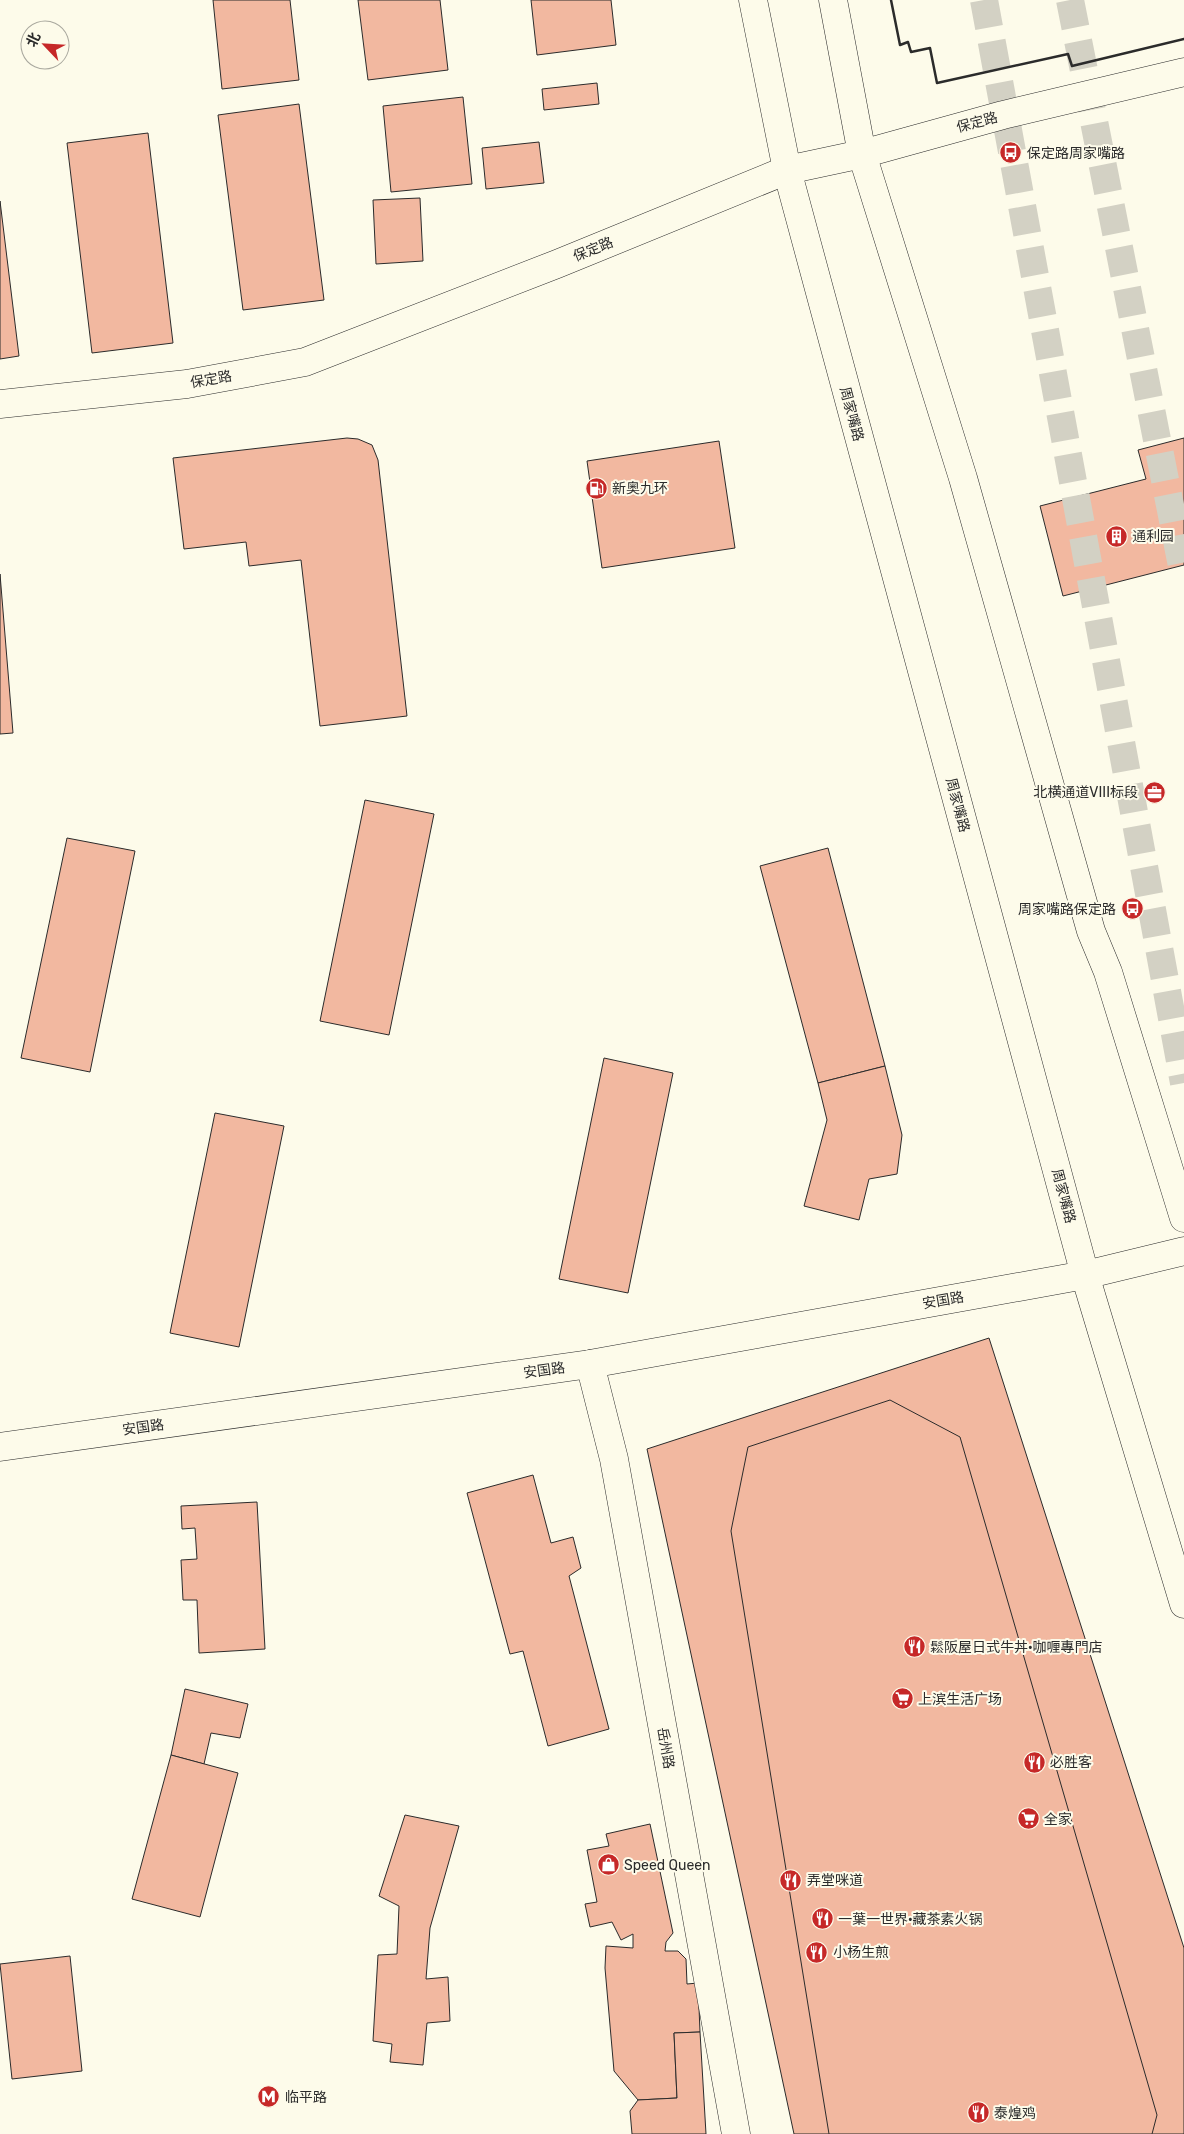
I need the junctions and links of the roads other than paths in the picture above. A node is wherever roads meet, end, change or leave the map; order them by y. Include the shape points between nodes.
1 (753, 0) edge
2 (833, 0) edge
3 (1184, 72) edge
4 (862, 154) junction
5 (786, 170) junction
6 (0, 404) edge
7 (1184, 1218) edge
8 (1184, 1251) edge
9 (1085, 1275) junction
10 (590, 1364) junction
11 (0, 1447) edge
12 (1184, 1604) edge
13 (736, 2134) edge

1 - 5 street, 周家嘴路
2 - 4 street
3 - 4 street, 保定路 via 1003,115
4 - 5 street, 保定路
4 - 7 street via 963,478 1091,931 1108,972
5 - 6 street, 保定路 via 558,264 305,362 187,384
5 - 9 street, 周家嘴路
8 - 9 street, 安国路
9 - 10 street, 安国路
9 - 12 street, 周家嘴路
10 - 11 street, 安国路
10 - 13 street, 岳州路 via 614,1459

